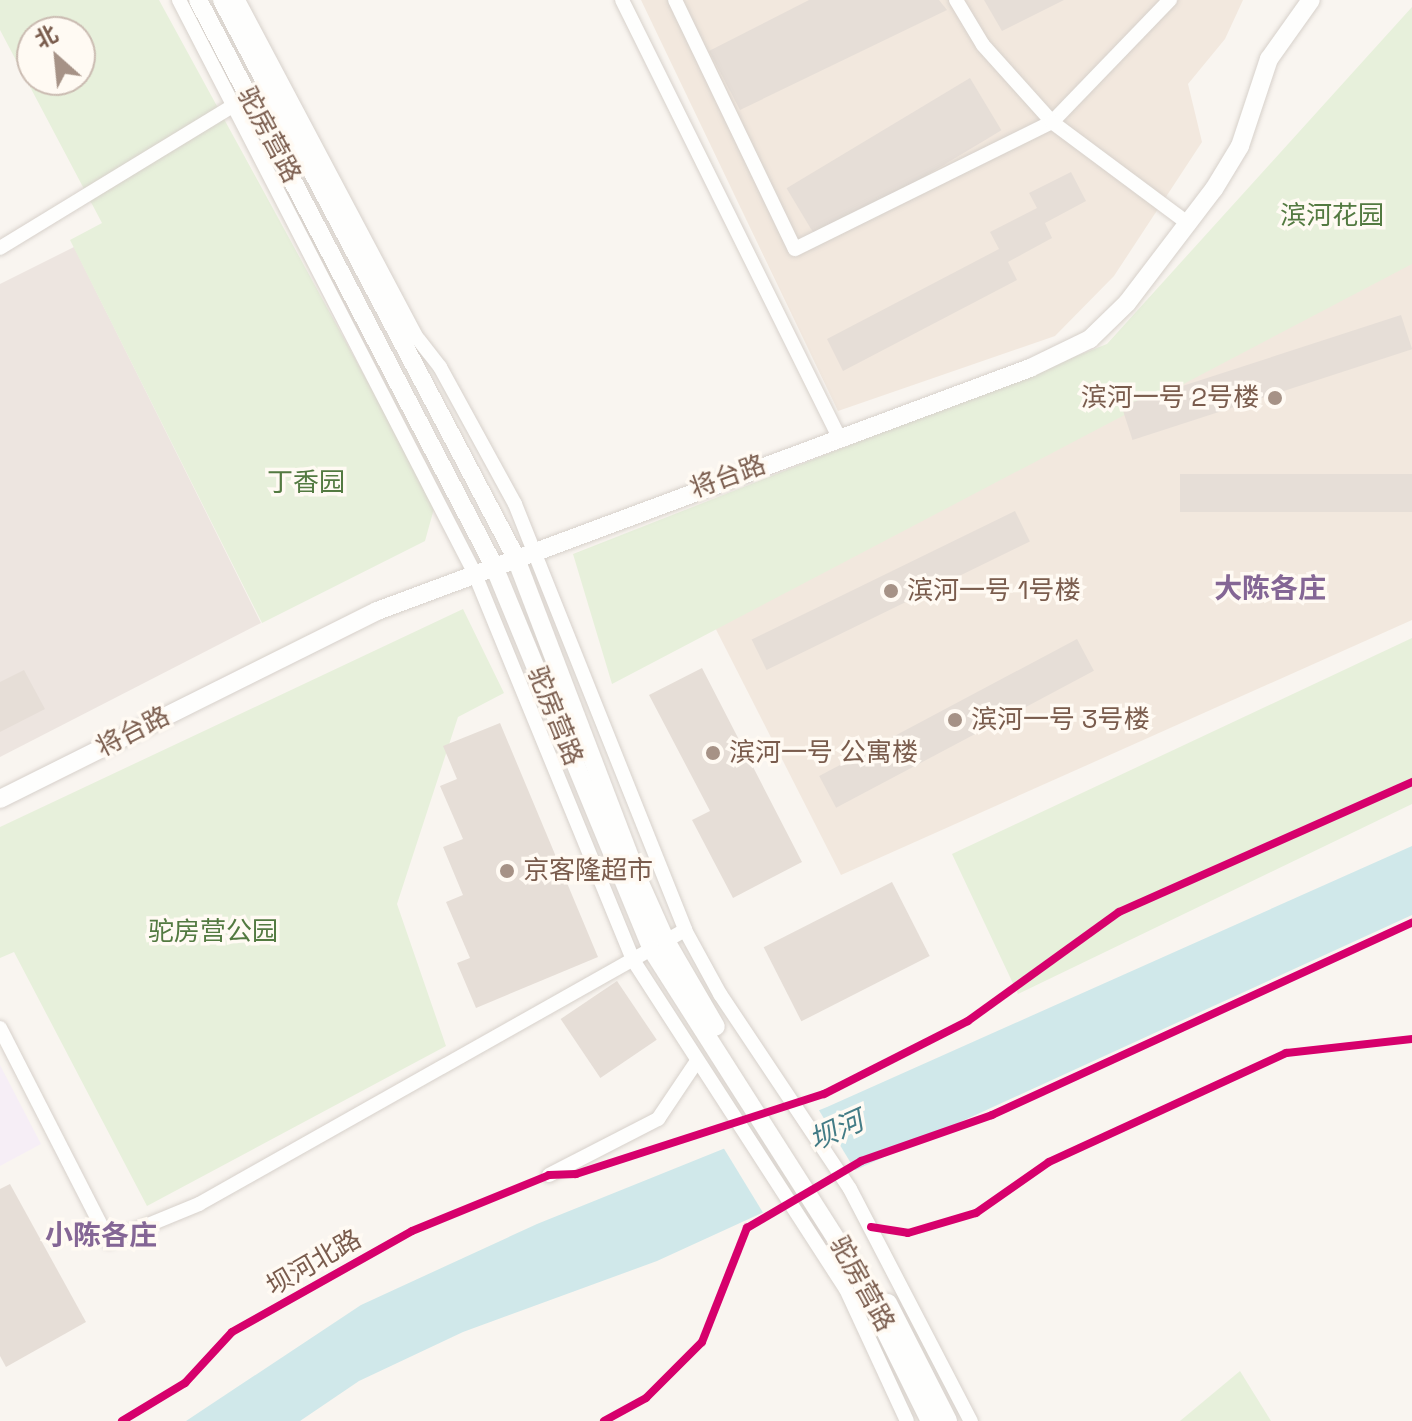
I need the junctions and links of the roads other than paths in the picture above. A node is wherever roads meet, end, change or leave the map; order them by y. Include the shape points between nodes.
1 (179, 0) edge
2 (198, 0) edge
3 (222, 0) edge
4 (238, 0) edge
5 (622, 0) edge
6 (675, 0) edge
7 (956, 0) edge
8 (1170, 0) edge
9 (1311, 0) edge
10 (241, 100) junction
11 (1052, 122) junction
12 (1189, 224) junction
13 (0, 248) edge
14 (839, 437) junction
15 (534, 549) junction
16 (515, 556) junction
17 (493, 564) junction
18 (474, 572) junction
19 (0, 799) edge
20 (685, 930) junction
21 (659, 946) junction
22 (633, 960) junction
23 (0, 1028) edge
24 (697, 1061) junction
25 (549, 1175) dead end
26 (822, 1203) junction
27 (907, 1421) edge
28 (930, 1421) edge
29 (948, 1421) edge
30 (971, 1421) edge

1 - 10 street
2 - 10 street, 驼房营路
3 - 16 street, 驼房营路
4 - 15 street via 415,335 473,424
5 - 14 street
6 - 11 street via 795,249
7 - 11 street via 983,45
8 - 11 street
9 - 12 street, 将台路 via 1269,59 1240,146
10 - 13 street
10 - 17 street, 驼房营路
10 - 18 street
11 - 12 street
12 - 14 street, 将台路 via 1127,303 1080,345
14 - 15 street, 将台路
15 - 16 street, 将台路
15 - 20 street
16 - 17 street, 将台路
16 - 21 street, 驼房营路
17 - 18 street, 将台路
17 - 21 street, 驼房营路
18 - 19 street, 将台路 via 323,636
18 - 22 street
20 - 21 street
20 - 30 street via 850,1189
21 - 22 street
21 - 26 street, 驼房营路
22 - 23 street via 199,1204 109,1241
22 - 24 street
24 - 25 street via 658,1119
24 - 27 street via 846,1289
26 - 28 street, 驼房营路
26 - 29 street, 驼房营路

